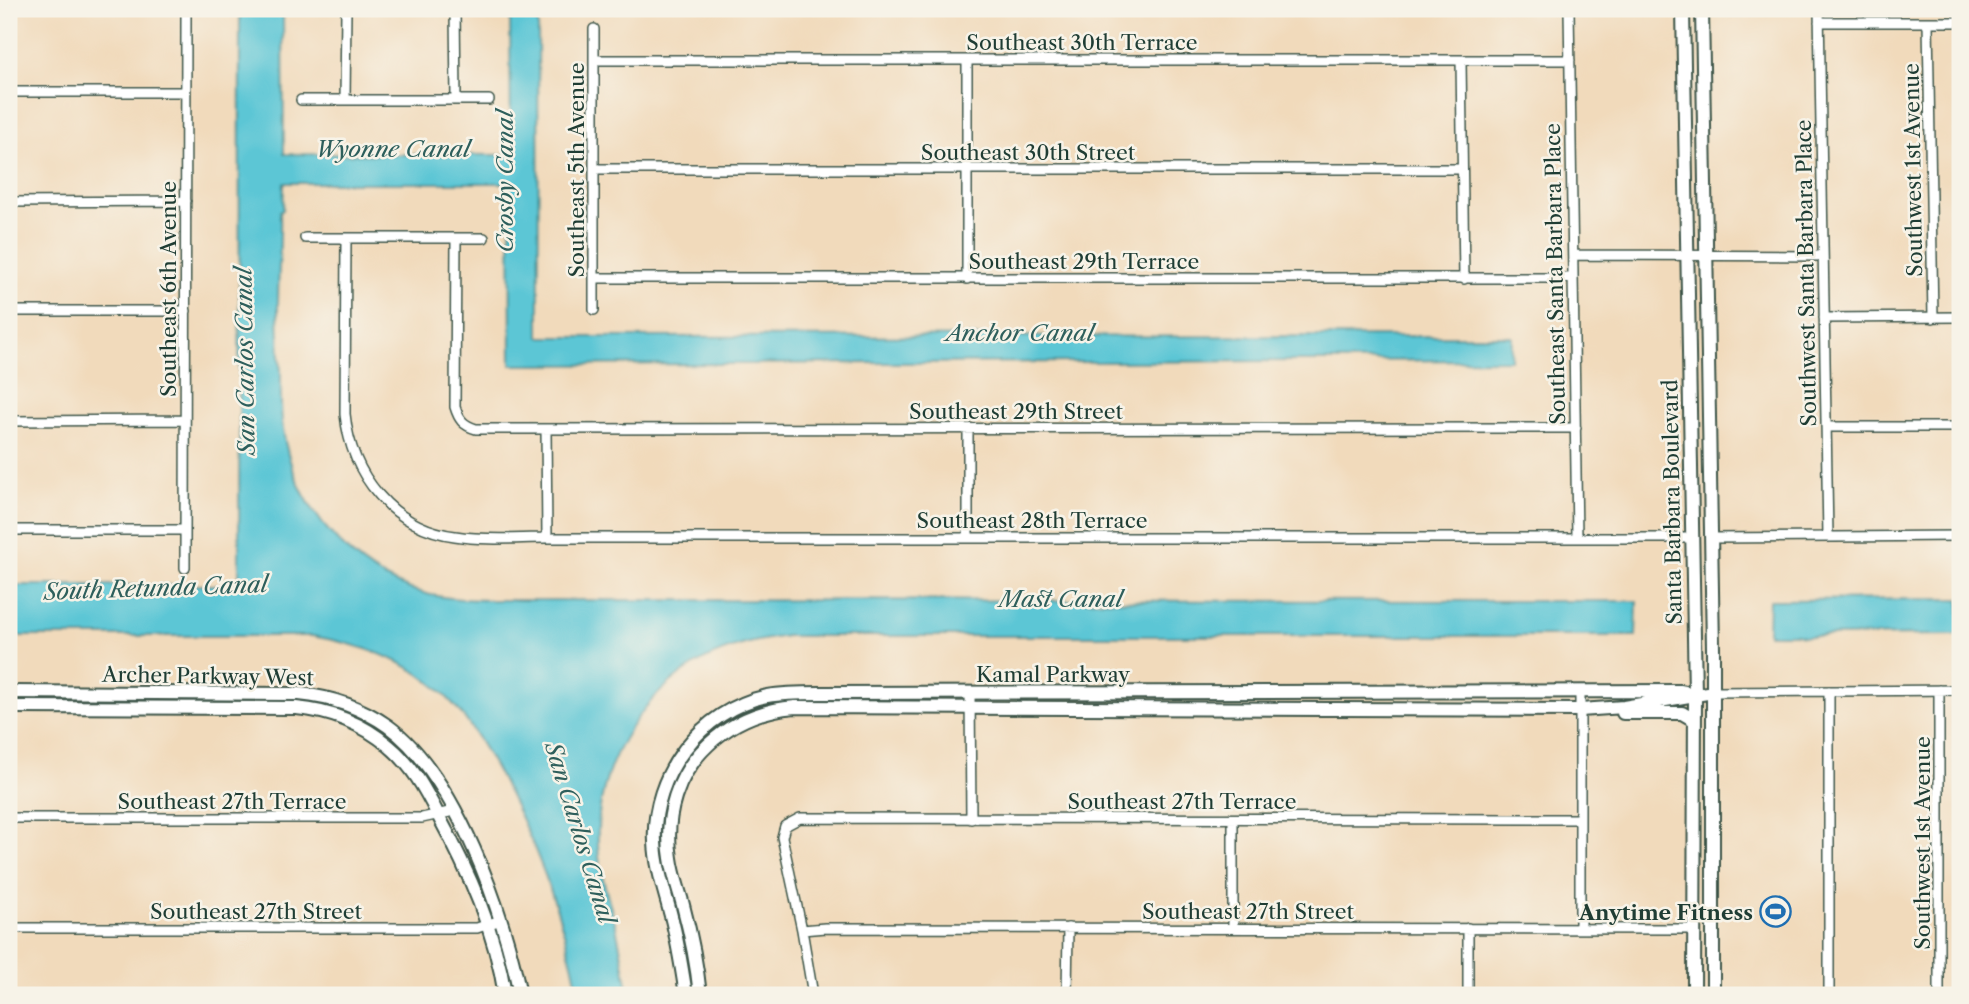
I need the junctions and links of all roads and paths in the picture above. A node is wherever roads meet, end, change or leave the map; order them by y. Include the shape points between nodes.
1 (186, 9) edge
2 (346, 9) edge
3 (456, 9) edge
4 (1569, 9) edge
5 (1683, 9) edge
6 (1702, 9) edge
7 (1819, 9) edge
8 (1819, 22) junction
9 (1928, 22) junction
10 (1960, 22) edge
11 (594, 29) dead end
12 (594, 60) junction
13 (967, 60) junction
14 (1461, 60) junction
15 (1570, 60) junction
16 (9, 92) edge
17 (186, 92) junction
18 (301, 100) dead end
19 (345, 100) junction
20 (456, 100) junction
21 (489, 100) dead end
22 (594, 169) junction
23 (967, 169) junction
24 (1462, 169) junction
25 (186, 201) junction
26 (9, 202) edge
27 (305, 238) dead end
28 (346, 238) junction
29 (456, 238) junction
30 (484, 238) dead end
31 (1573, 256) junction
32 (1687, 256) junction
33 (1706, 256) junction
34 (1823, 256) junction
35 (594, 278) junction
36 (1573, 278) junction
37 (967, 279) junction
38 (1464, 279) junction
39 (594, 310) dead end
40 (9, 311) edge
41 (186, 311) junction
42 (1960, 317) edge
43 (1824, 318) junction
44 (1933, 318) junction
45 (185, 420) junction
46 (9, 421) edge
47 (1826, 427) junction
48 (1960, 427) edge
49 (1576, 428) junction
50 (546, 429) junction
51 (968, 429) junction
52 (9, 530) edge
53 (185, 530) junction
54 (968, 537) junction
55 (1828, 537) junction
56 (1960, 537) edge
57 (547, 538) junction
58 (1577, 538) junction
59 (1692, 538) junction
60 (1711, 538) junction
61 (185, 568) dead end
62 (1960, 690) edge
63 (1829, 691) junction
64 (1939, 691) junction
65 (9, 692) edge
66 (1713, 692) junction
67 (970, 693) junction
68 (1580, 693) junction
69 (1695, 694) junction
70 (9, 707) edge
71 (970, 708) junction
72 (1580, 710) junction
73 (1695, 720) junction
74 (454, 811) junction
75 (438, 815) junction
76 (9, 818) edge
77 (971, 819) junction
78 (1233, 819) junction
79 (1580, 819) junction
80 (501, 920) junction
81 (488, 925) junction
82 (9, 928) edge
83 (1068, 928) junction
84 (1233, 928) junction
85 (1468, 928) junction
86 (1580, 929) junction
87 (1694, 929) junction
88 (802, 930) junction
89 (505, 995) edge
90 (520, 995) edge
91 (686, 995) edge
92 (700, 995) edge
93 (813, 995) edge
94 (1067, 995) edge
95 (1468, 995) edge
96 (1694, 995) edge
97 (1713, 995) edge
98 (1829, 995) edge
99 (1939, 995) edge

1 - 17 street, Southeast 6th Avenue
2 - 19 street
3 - 20 street
4 - 15 street, Southeast Santa Barbara Place
5 - 32 street, Santa Barbara Boulevard
6 - 33 street, Santa Barbara Boulevard
7 - 8 street, Southwest Santa Barbara Place
8 - 9 street
8 - 34 street, Southwest Santa Barbara Place
9 - 10 street
9 - 44 street, Southwest 1st Avenue
11 - 12 street, Southeast 5th Avenue
12 - 13 street, Southeast 30th Terrace
12 - 22 street, Southeast 5th Avenue
13 - 14 street, Southeast 30th Terrace
13 - 23 street
14 - 15 street, Southeast 30th Terrace
14 - 24 street
15 - 31 street, Southeast Santa Barbara Place
16 - 17 street
17 - 25 street, Southeast 6th Avenue
18 - 19 street
19 - 20 street
20 - 21 street
22 - 23 street, Southeast 30th Street
22 - 35 street, Southeast 5th Avenue
23 - 24 street, Southeast 30th Street
23 - 37 street
24 - 38 street
25 - 26 street
25 - 41 street, Southeast 6th Avenue
27 - 28 street
28 - 29 street
28 - 57 street, Southeast 28th Terrace via 346,426 361,471 383,500 409,520 447,535
29 - 30 street
29 - 50 street, Southeast 29th Street via 459,419 476,429
31 - 32 street
31 - 36 street, Southeast Santa Barbara Place
32 - 33 street
32 - 59 street, Santa Barbara Boulevard
33 - 34 street
33 - 60 street, Santa Barbara Boulevard
34 - 43 street, Southwest Santa Barbara Place
35 - 37 street, Southeast 29th Terrace
35 - 39 street, Southeast 5th Avenue
36 - 38 street, Southeast 29th Terrace
36 - 49 street, Southeast Santa Barbara Place
37 - 38 street, Southeast 29th Terrace
40 - 41 street
41 - 45 street, Southeast 6th Avenue
42 - 44 street
43 - 44 street
43 - 47 street, Southwest Santa Barbara Place
45 - 46 street
45 - 53 street, Southeast 6th Avenue
47 - 48 street
47 - 55 street, Southwest Santa Barbara Place
49 - 51 street, Southeast 29th Street
49 - 58 street, Southeast Santa Barbara Place
50 - 51 street, Southeast 29th Street
50 - 57 street
51 - 54 street
52 - 53 street
53 - 61 street, Southeast 6th Avenue
54 - 57 street, Southeast 28th Terrace
54 - 58 street, Southeast 28th Terrace
55 - 56 street
55 - 60 street
58 - 59 street, Southeast 28th Terrace
59 - 69 street, Santa Barbara Boulevard
60 - 66 street, Santa Barbara Boulevard
62 - 64 street
63 - 64 street
63 - 66 street
63 - 98 street
64 - 99 street, Southwest 1st Avenue
65 - 74 street, Archer Parkway West via 278,692 329,698 368,714 404,739 425,763
66 - 69 street, Kamal Parkway
66 - 97 street, Santa Barbara Boulevard
67 - 68 street, Kamal Parkway
67 - 71 street
67 - 91 street, Kamal Parkway via 767,696 723,715 691,741 664,786 654,841
68 - 69 street, Kamal Parkway
68 - 72 street
69 - 72 street, Kamal Parkway
69 - 73 street, Santa Barbara Boulevard
70 - 75 street, Archer Parkway West via 268,707 325,712 365,729 390,747 418,778
71 - 72 street, Kamal Parkway
71 - 77 street
71 - 92 street, Kamal Parkway via 783,708 736,723 704,749 681,783 669,836
72 - 73 street via 1682,713
72 - 79 street
73 - 87 street, Santa Barbara Boulevard
74 - 75 street, Southeast 27th Terrace
74 - 80 street, Archer Parkway West via 488,881
75 - 76 street, Southeast 27th Terrace
75 - 81 street, Archer Parkway West via 469,873
77 - 78 street, Southeast 27th Terrace
77 - 88 street, Southeast 27th Terrace via 800,818 785,827 782,846
78 - 79 street, Southeast 27th Terrace
78 - 84 street
79 - 86 street
80 - 81 street, Southeast 27th Street
80 - 90 street, Archer Parkway West
81 - 82 street, Southeast 27th Street
81 - 89 street, Archer Parkway West
83 - 84 street, Southeast 27th Street
83 - 88 street, Southeast 27th Street
83 - 94 street
84 - 85 street, Southeast 27th Street
85 - 86 street, Southeast 27th Street
85 - 95 street
86 - 87 street, Southeast 27th Street
87 - 96 street, Santa Barbara Boulevard
88 - 93 street

